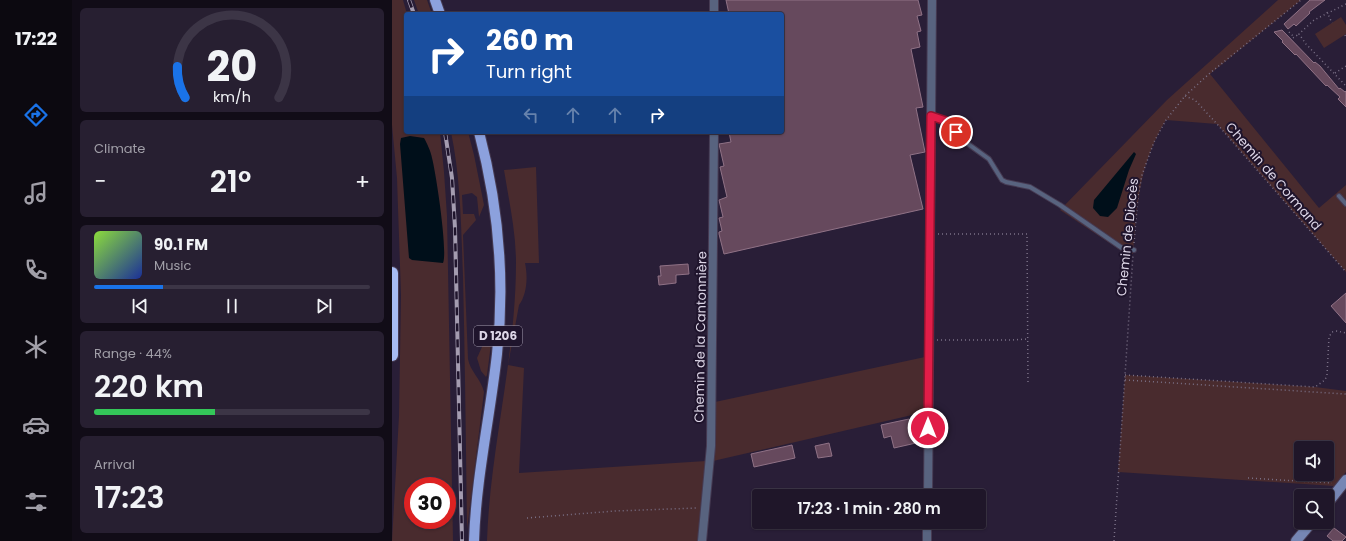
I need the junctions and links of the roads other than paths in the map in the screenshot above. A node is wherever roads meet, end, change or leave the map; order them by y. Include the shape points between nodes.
1 (436, 0) edge
2 (714, 0) edge
3 (932, 0) edge
4 (439, 12) edge
5 (714, 12) edge
6 (931, 116) junction
7 (479, 134) edge
8 (714, 134) edge
9 (1339, 196) dead end
10 (1346, 204) edge
11 (1134, 250) road end
12 (392, 273) edge
13 (392, 355) edge
14 (1345, 482) edge
15 (928, 489) edge
16 (1334, 495) edge
17 (928, 529) edge
18 (1306, 529) edge
19 (474, 541) edge
20 (702, 541) edge
21 (927, 541) edge
22 (1296, 541) edge

1 - 4 main road
2 - 5 street
3 - 6 street
6 - 11 lane via 946,121 964,141 989,159 1002,180 1030,187 1122,248
6 - 15 street
7 - 19 main road, D 1206 via 490,181 496,226 500,304 497,352
8 - 20 street, Chemin de la Cantonnière via 711,446
9 - 10 lane
12 - 13 highway
14 - 16 street
17 - 21 street
18 - 22 street

